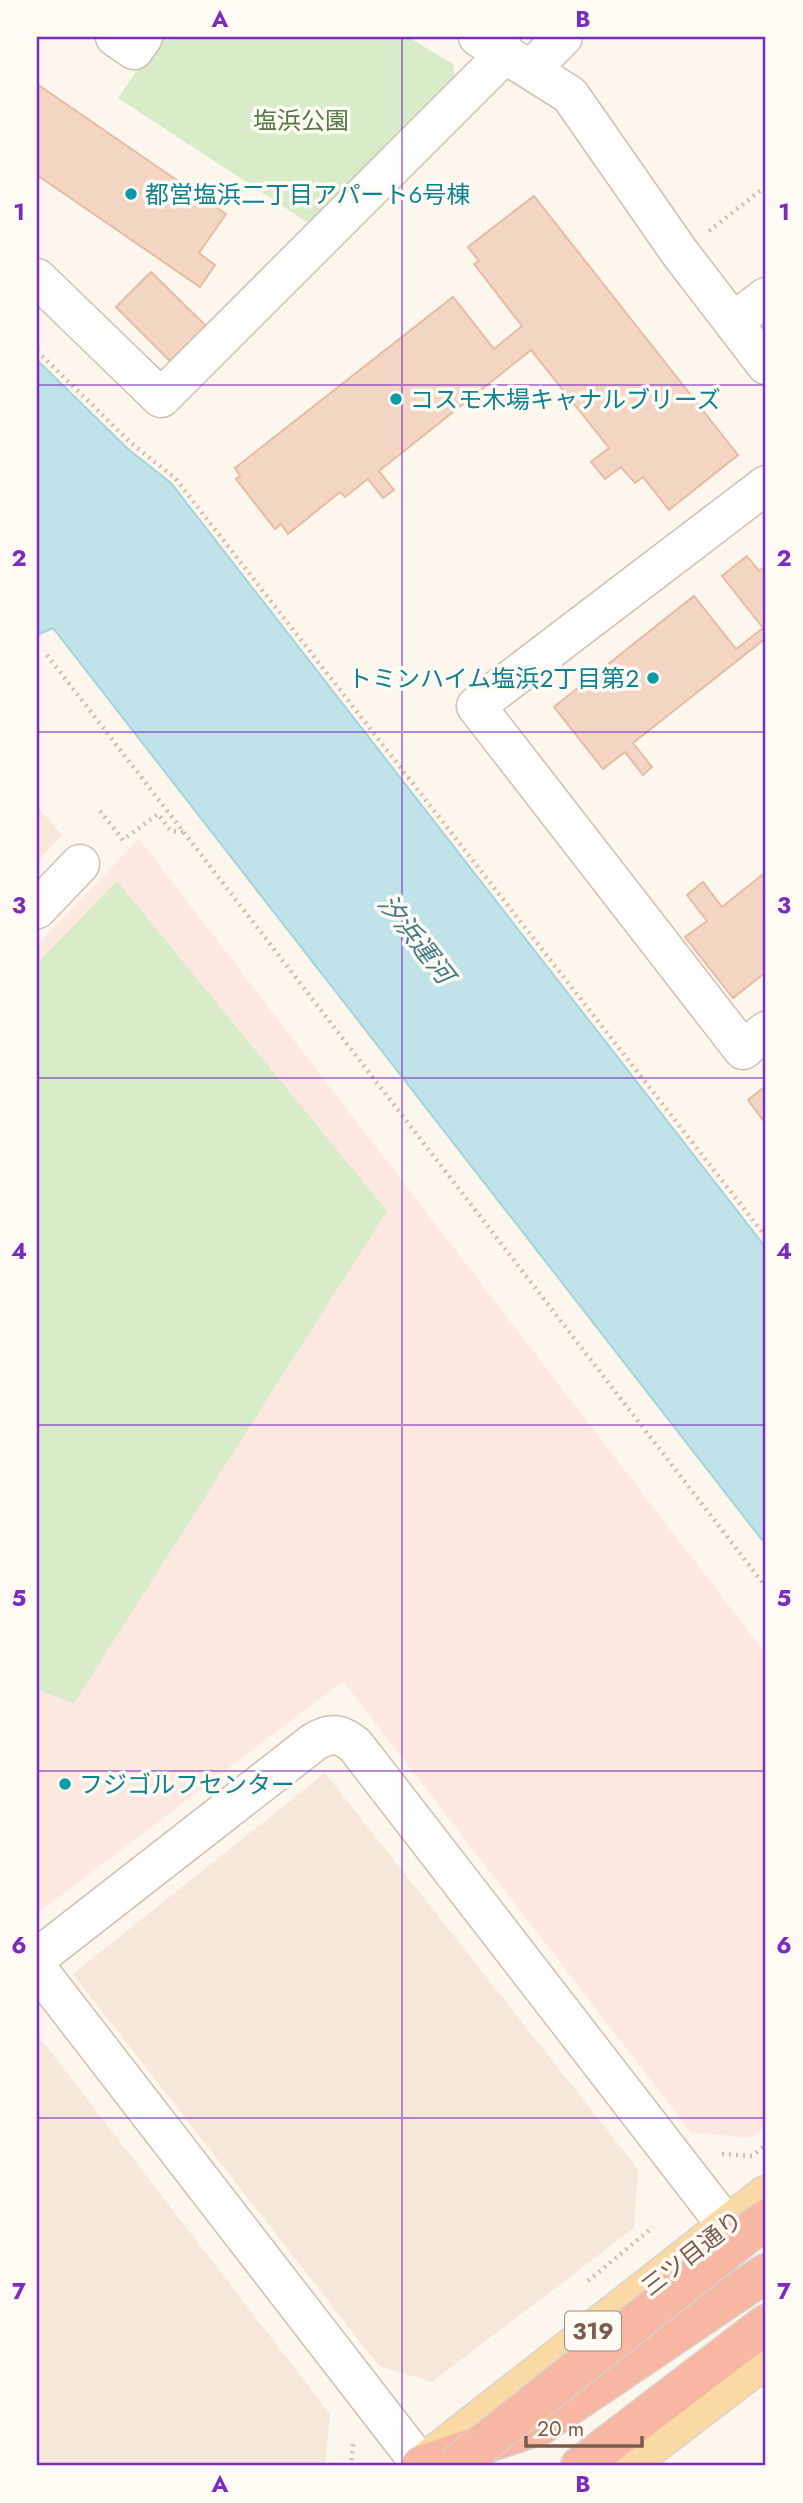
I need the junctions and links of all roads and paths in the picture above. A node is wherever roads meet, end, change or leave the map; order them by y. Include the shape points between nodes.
1 (115, 37) edge
2 (143, 37) edge
3 (563, 37) edge
4 (505, 53) edge
5 (766, 186) edge
6 (680, 253) junction
7 (37, 278) edge
8 (766, 297) edge
9 (733, 322) junction
10 (37, 351) edge
11 (766, 365) edge
12 (766, 485) edge
13 (47, 655) dead end
14 (100, 811) dead end
15 (183, 832) junction
16 (80, 863) dead end
17 (37, 909) edge
18 (766, 1031) edge
19 (766, 1237) edge
20 (766, 1587) edge
21 (37, 1958) edge
22 (37, 1968) edge
23 (766, 2145) edge
24 (716, 2154) dead end
25 (766, 2195) edge
26 (766, 2219) edge
27 (727, 2226) junction
28 (766, 2273) edge
29 (766, 2323) edge
30 (766, 2358) edge
31 (430, 2466) edge
32 (580, 2466) edge
33 (625, 2466) edge

1 - 2 street via 135,50
3 - 4 street
4 - 6 street via 570,95
4 - 7 street via 161,398
5 - 6 path
6 - 9 street
8 - 9 street
9 - 11 street
10 - 19 path via 132,444 175,478
12 - 18 street via 476,706 743,1050
13 - 15 path
14 - 15 path via 123,840 158,814 171,831
15 - 20 path
16 - 17 street
21 - 27 street via 314,1742 336,1734 346,1737
22 - 31 street
23 - 24 path via 752,2156
25 - 27 main road, 三ツ目通り / 319
26 - 31 highway, bridge
27 - 31 main road, 三ツ目通り / 319
28 - 31 highway via 541,2425
29 - 32 highway
30 - 33 main road

